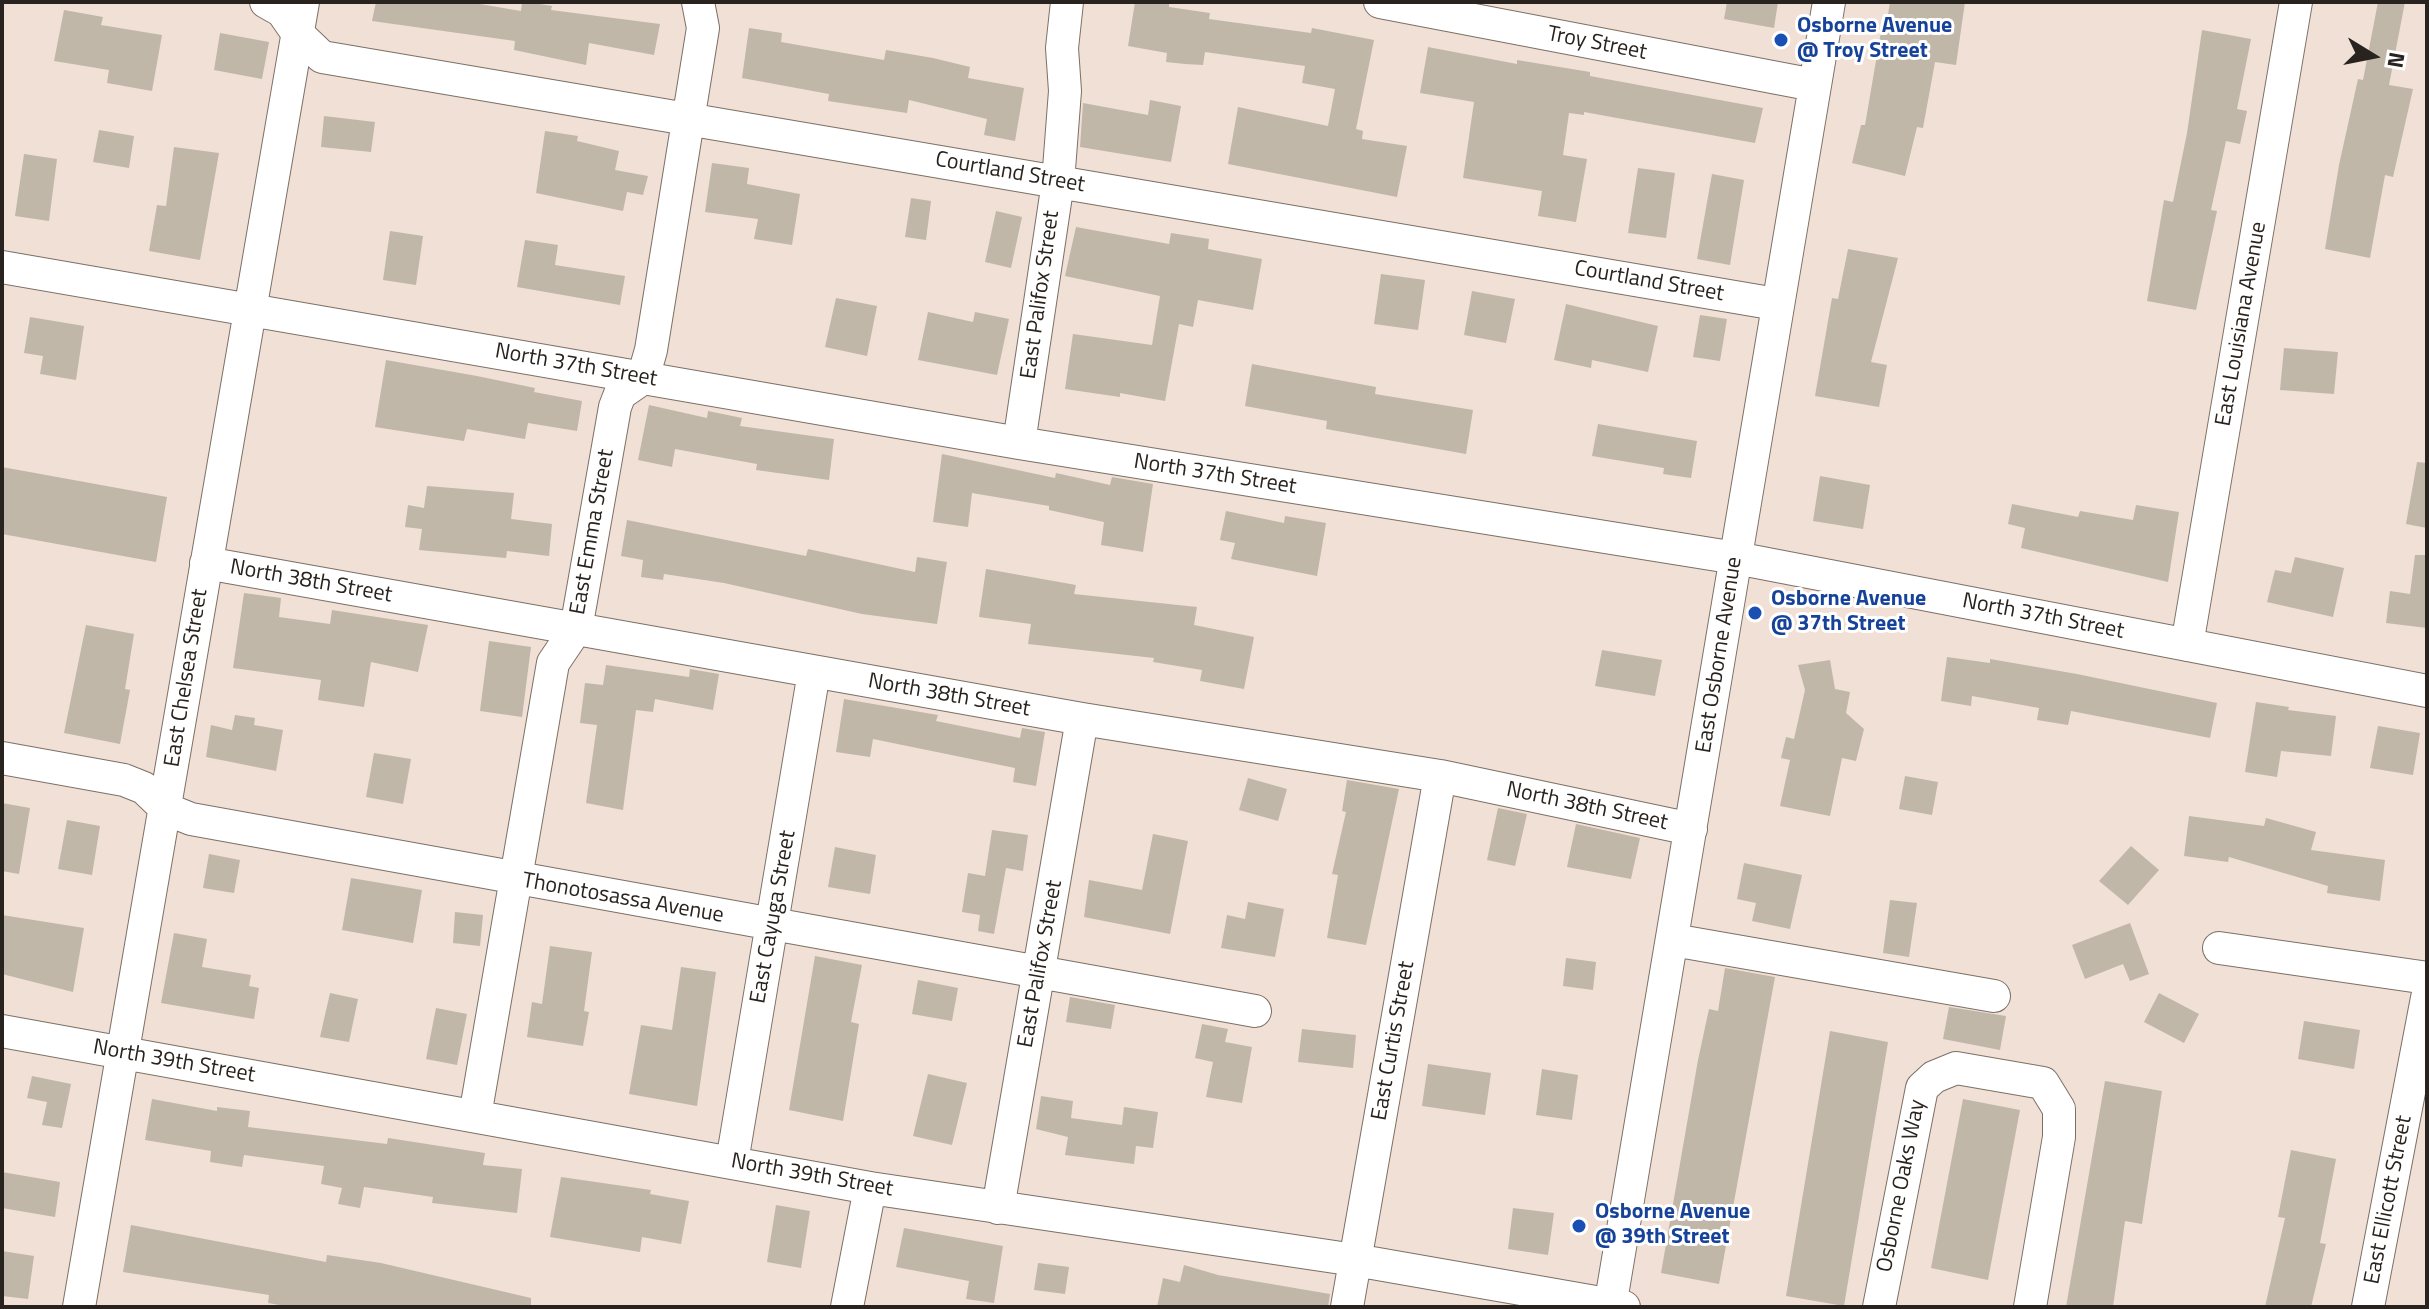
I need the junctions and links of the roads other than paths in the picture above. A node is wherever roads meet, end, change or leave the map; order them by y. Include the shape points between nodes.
1 (266, 2) edge
2 (303, 2) edge
3 (698, 2) edge
4 (1067, 2) edge
5 (1380, 2) edge
6 (1829, 2) edge
7 (2296, 2) edge
8 (298, 34) junction
9 (1814, 85) junction
10 (687, 118) junction
11 (1058, 182) junction
12 (2, 267) edge
13 (1776, 304) junction
14 (250, 311) junction
15 (643, 378) junction
16 (1019, 443) junction
17 (1736, 558) junction
18 (206, 563) junction
19 (576, 629) junction
20 (2187, 645) junction
21 (814, 672) junction
22 (2427, 691) edge
23 (1082, 719) junction
24 (2, 758) edge
25 (1440, 776) junction
26 (166, 809) junction
27 (1691, 829) junction
28 (517, 880) junction
29 (773, 926) junction
30 (1673, 940) junction
31 (2219, 948) dead end
32 (1040, 970) junction
33 (2427, 978) edge
34 (1994, 996) dead end
35 (2427, 998) edge
36 (1255, 1011) dead end
37 (2, 1031) edge
38 (123, 1053) junction
39 (475, 1116) junction
40 (732, 1162) junction
41 (870, 1188) junction
42 (998, 1208) junction
43 (1355, 1260) junction
44 (1615, 1306) edge
45 (79, 1307) edge
46 (847, 1307) edge
47 (1347, 1307) edge
48 (1879, 1307) edge
49 (2030, 1307) edge
50 (2368, 1307) edge

1 - 8 street, Courtland Street via 282,11
2 - 8 street, East Chelsea Street
3 - 10 street via 703,28
4 - 11 street, East Palifox Street
5 - 9 street, Troy Street
6 - 9 street, East Osborne Avenue
7 - 20 street, East Louisiana Avenue
8 - 10 street, Courtland Street via 322,57
8 - 14 street, East Chelsea Street
9 - 13 street, East Osborne Avenue
10 - 11 street, Courtland Street
10 - 15 street
11 - 13 street, Courtland Street
11 - 16 street, East Palifox Street
12 - 14 street, North 37th Street
13 - 17 street, East Osborne Avenue
14 - 15 street, North 37th Street
14 - 18 street, East Chelsea Street
15 - 16 street, North 37th Street
15 - 19 street, East Emma Street via 620,394 615,407
16 - 17 street, North 37th Street
17 - 20 street, North 37th Street
17 - 27 street, East Osborne Avenue
18 - 19 street, North 38th Street
18 - 26 street, East Chelsea Street
19 - 21 street, North 38th Street
19 - 28 street, East Emma Street via 553,663
20 - 22 street, North 37th Street
21 - 23 street, North 38th Street
21 - 29 street, East Cayuga Street
23 - 25 street, North 38th Street
23 - 32 street, East Palifox Street
24 - 26 street, Thonotosassa Avenue via 124,780 144,788
25 - 27 street, North 38th Street
25 - 43 street, East Curtis Street
26 - 28 street, Thonotosassa Avenue via 191,819
26 - 38 street, East Chelsea Street
27 - 30 street, East Osborne Avenue
28 - 29 street, Thonotosassa Avenue
28 - 39 street, East Emma Street
29 - 32 street, Thonotosassa Avenue
29 - 40 street, East Cayuga Street
30 - 34 street
30 - 44 street, East Osborne Avenue
31 - 33 street
32 - 36 street, Thonotosassa Avenue
32 - 42 street, East Palifox Street
35 - 50 street, East Ellicott Street
37 - 38 street, North 39th Street
38 - 39 street, North 39th Street
38 - 45 street, East Chelsea Street
39 - 40 street, North 39th Street
40 - 41 street, North 39th Street
41 - 42 street, North 39th Street
41 - 46 street
42 - 43 street, North 39th Street
43 - 44 street, North 39th Street
43 - 47 street, East Curtis Street
48 - 49 street, Osborne Oaks Way via 1922,1088 1956,1068 2043,1083 2059,1109 2059,1137

